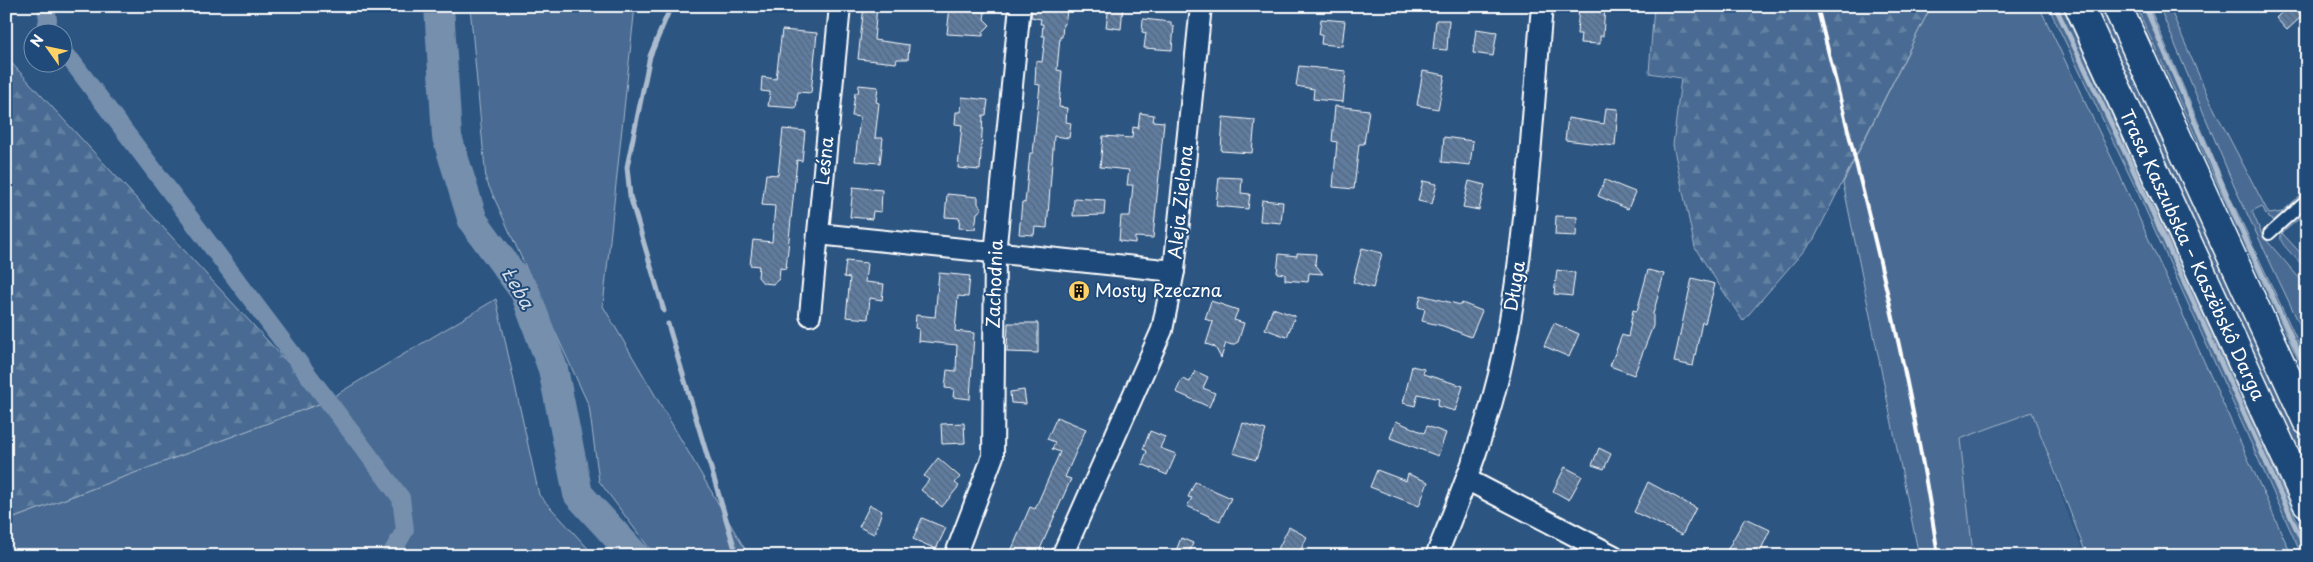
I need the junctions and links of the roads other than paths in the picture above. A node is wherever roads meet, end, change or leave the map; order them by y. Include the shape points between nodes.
1 (840, 6) edge
2 (1020, 6) edge
3 (1201, 6) edge
4 (1542, 6) edge
5 (2079, 6) edge
6 (2117, 6) edge
7 (2307, 200) edge
8 (818, 234) junction
9 (2269, 234) dead end
10 (994, 254) junction
11 (1174, 271) junction
12 (810, 315) dead end
13 (2307, 421) edge
14 (1466, 479) junction
15 (2307, 503) edge
16 (955, 556) edge
17 (1062, 556) edge
18 (1436, 556) edge
19 (1614, 556) edge

1 - 8 street, Leśna
2 - 10 street, Zachodnia
3 - 11 street, Aleja Zielona
4 - 14 street, Długa via 1520,258 1504,353
5 - 15 highway, Trasa Kaszubska – Kaszëbskô Darga
6 - 13 highway, Trasa Kaszubska – Kaszëbskô Darga
7 - 9 lane
8 - 10 street
8 - 12 street, Leśna
10 - 11 street
10 - 16 street, Zachodnia via 993,456
11 - 17 street, Aleja Zielona via 1162,330
14 - 18 street, Długa
14 - 19 street

